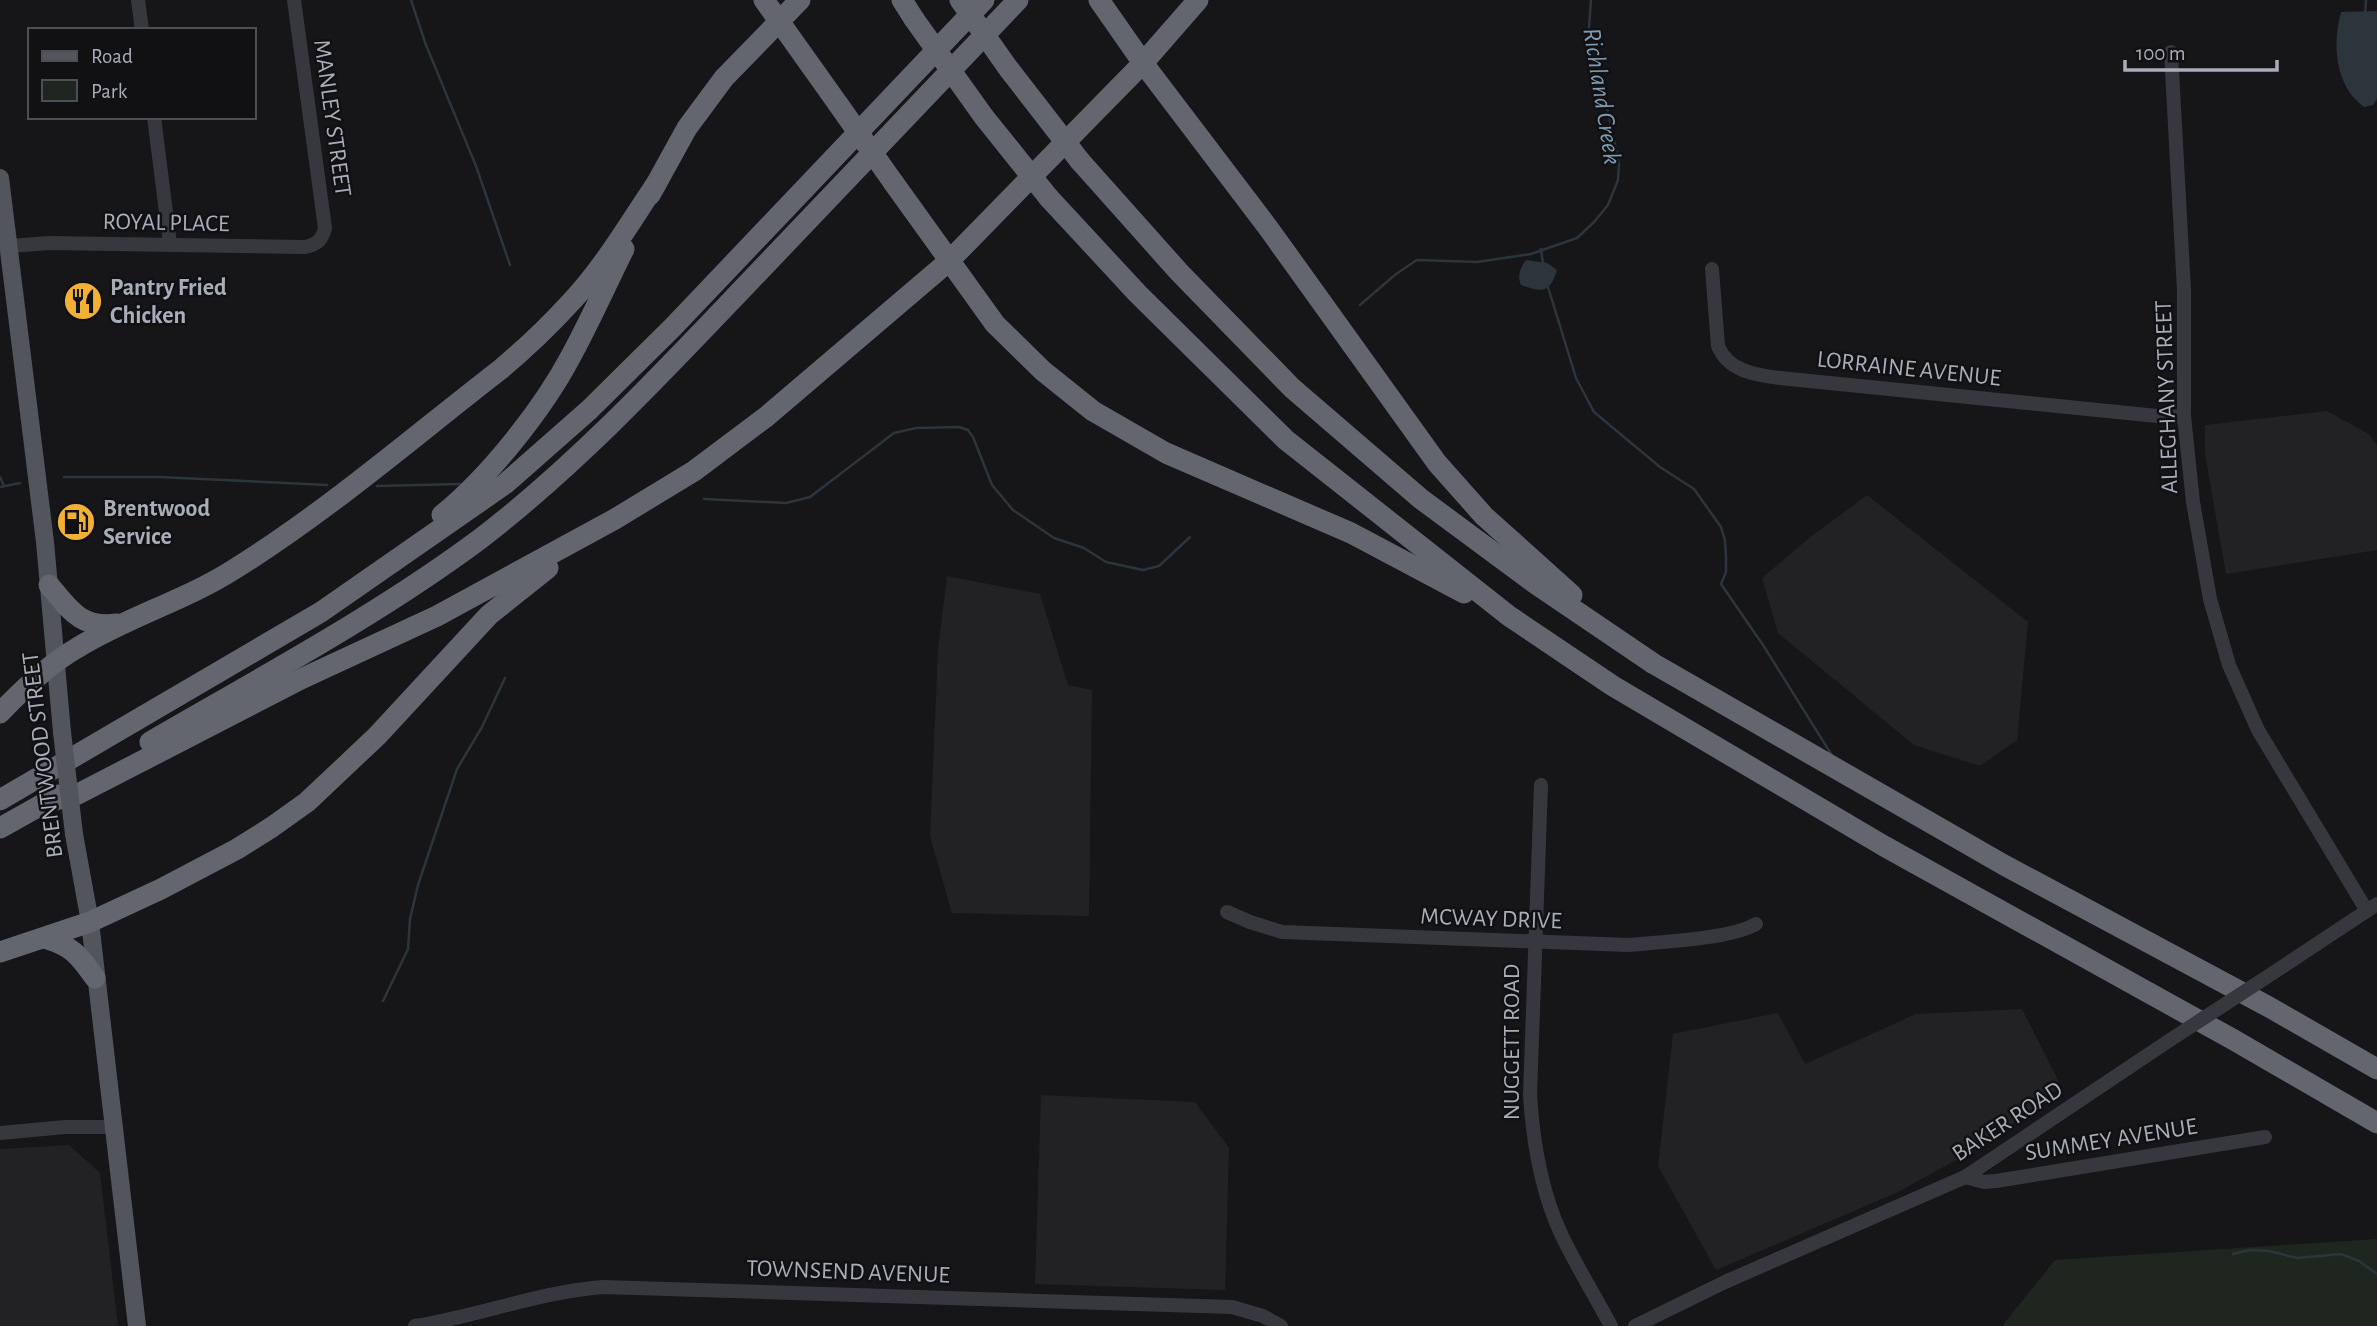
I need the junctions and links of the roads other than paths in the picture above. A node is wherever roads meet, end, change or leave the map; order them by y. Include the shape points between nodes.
1 (138, 0) edge
2 (294, 0) edge
3 (764, 0) edge
4 (800, 0) edge
5 (902, 0) edge
6 (960, 0) edge
7 (984, 0) edge
8 (1018, 0) edge
9 (1099, 0) edge
10 (1198, 0) edge
11 (779, 21) junction
12 (142, 28) edge
13 (2171, 52) dead end
14 (1143, 63) junction
15 (154, 119) edge
16 (0, 178) edge
17 (656, 184) junction
18 (320, 241) joint
19 (170, 244) junction
20 (9, 246) junction
21 (949, 261) junction
22 (1712, 270) dead end
23 (2184, 416) junction
24 (615, 519) junction
25 (49, 584) junction
26 (359, 587) junction
27 (1509, 616) junction
28 (123, 623) junction
29 (55, 664) junction
30 (1654, 664) junction
31 (0, 713) edge
32 (1541, 785) dead end
33 (0, 800) edge
34 (47, 802) junction
35 (0, 828) edge
36 (2372, 908) edge
37 (1227, 912) dead end
38 (90, 922) junction
39 (1756, 924) dead end
40 (44, 938) junction
41 (1535, 942) junction
42 (0, 952) edge
43 (96, 978) junction
44 (2377, 1069) edge
45 (2377, 1123) edge
46 (113, 1127) junction
47 (0, 1133) edge
48 (2265, 1137) dead end
49 (1965, 1177) junction
50 (137, 1326) edge
51 (415, 1326) edge
52 (1281, 1326) edge
53 (1611, 1326) edge
54 (1635, 1326) edge

1 - 12 street
2 - 18 street, MANLEY STREET via 325,228
3 - 11 highway
4 - 11 highway
5 - 27 highway, bridge via 984,117 1049,198 1138,294 1286,440
6 - 30 highway, bridge via 1080,161 1292,388 1420,499
7 - 26 highway via 589,410 505,484
8 - 34 highway via 647,389 480,538 309,649
9 - 14 highway
10 - 14 highway
11 - 17 highway via 717,86
11 - 21 highway, bridge
13 - 23 street, ALLEGHANY STREET via 2184,290
14 - 21 highway
14 - 30 highway via 1437,463 1484,516
15 - 19 street
16 - 20 main road, BRENTWOOD STREET
17 - 26 highway via 570,358 536,411 456,503 382,561
17 - 28 highway via 573,300 501,369 271,546 198,589
18 - 19 street, ROYAL PLACE via 305,247
19 - 20 street, ROYAL PLACE
20 - 25 main road, BRENTWOOD STREET
21 - 24 highway via 766,416 694,471
21 - 27 highway via 995,324 1093,411 1166,453 1351,533
22 - 23 street, LORRAINE AVENUE via 1718,346 1737,369 1780,378
23 - 36 street, ALLEGHANY STREET via 2210,598 2230,665 2259,730
24 - 34 highway via 437,616 302,679 78,794
24 - 38 highway via 489,615 377,736 307,802 237,849
25 - 28 highway via 83,621
25 - 29 main road, BRENTWOOD STREET
26 - 33 highway
27 - 45 highway via 1613,686 1884,846
28 - 29 highway
29 - 31 highway
29 - 38 main road, BRENTWOOD STREET, bridge via 74,834
30 - 44 highway via 2004,865
32 - 41 street, NUGGETT ROAD
34 - 35 highway
36 - 49 street, BAKER ROAD, bridge
37 - 41 street, MCWAY DRIVE via 1282,932
38 - 40 highway
38 - 43 main road, BRENTWOOD STREET
39 - 41 street, MCWAY DRIVE via 1744,930 1628,945
40 - 42 highway
40 - 43 highway via 74,950
41 - 53 street, NUGGETT ROAD via 1530,1095 1536,1149 1561,1234
43 - 46 main road, BRENTWOOD STREET
46 - 47 street
46 - 50 main road, BRENTWOOD STREET
48 - 49 street, SUMMEY AVENUE via 1996,1181
49 - 54 street, BAKER ROAD
51 - 52 street, TOWNSEND AVENUE via 535,1297 603,1287 1232,1307

